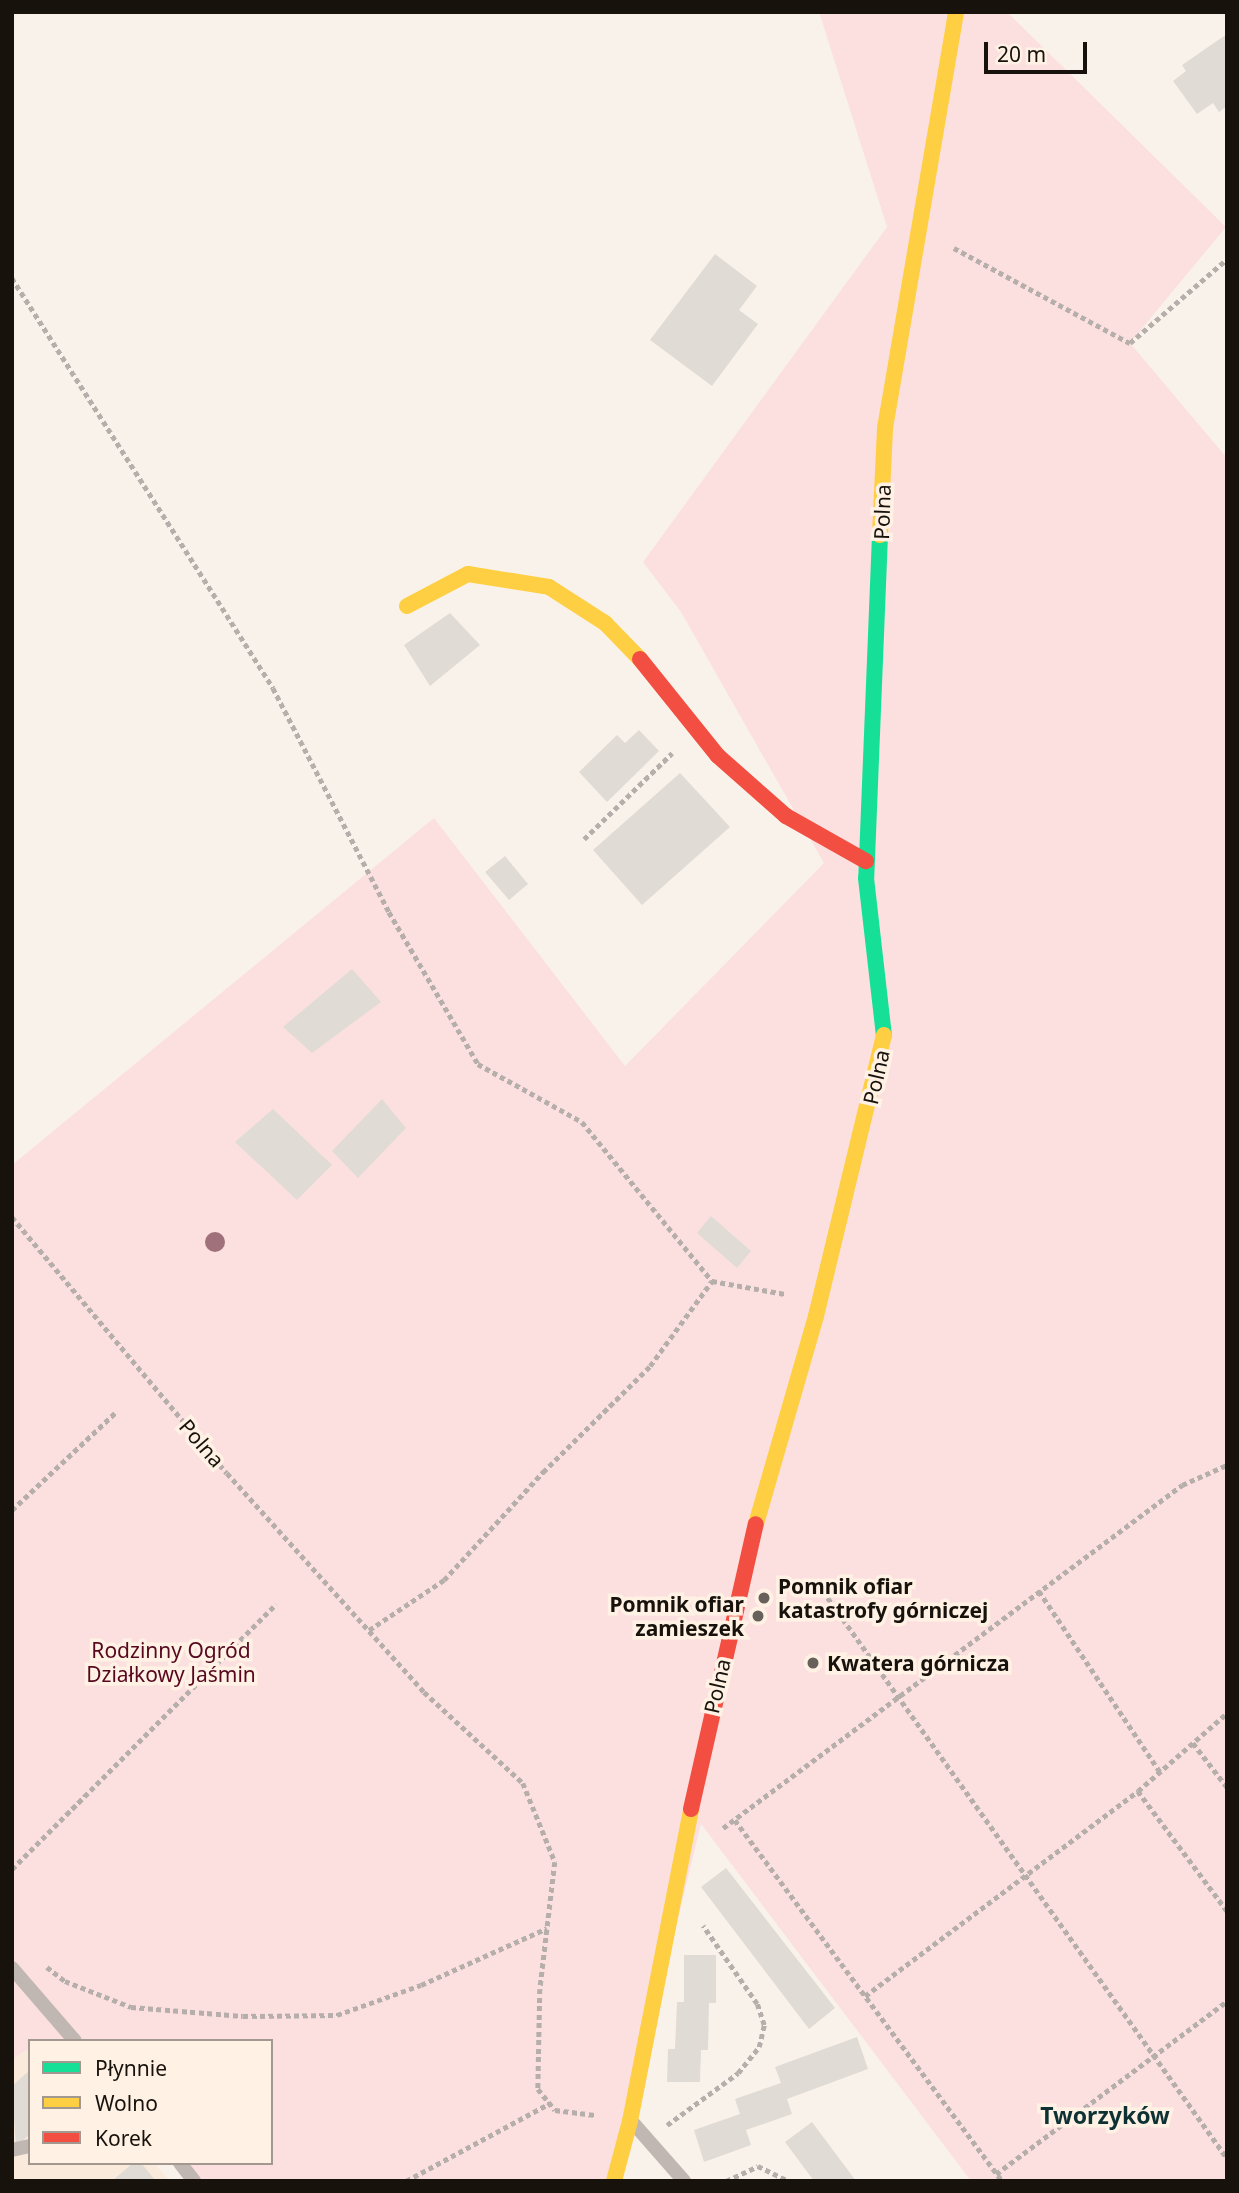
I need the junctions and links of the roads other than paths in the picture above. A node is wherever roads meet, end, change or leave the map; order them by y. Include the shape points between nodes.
1 (956, 12) edge
2 (407, 606) dead end
3 (866, 861) junction
4 (12, 1968) edge
5 (73, 2039) edge
6 (630, 2120) junction
7 (182, 2165) edge
8 (194, 2181) edge
9 (614, 2181) edge
10 (684, 2181) edge

1 - 3 street, Polna via 885,428
2 - 3 street via 468,574 549,587 606,623 661,680 718,756 786,816
3 - 6 street, Polna via 884,1042 820,1300 745,1561 670,1898
4 - 5 lane
6 - 9 street, Polna
6 - 10 lane
7 - 8 lane

